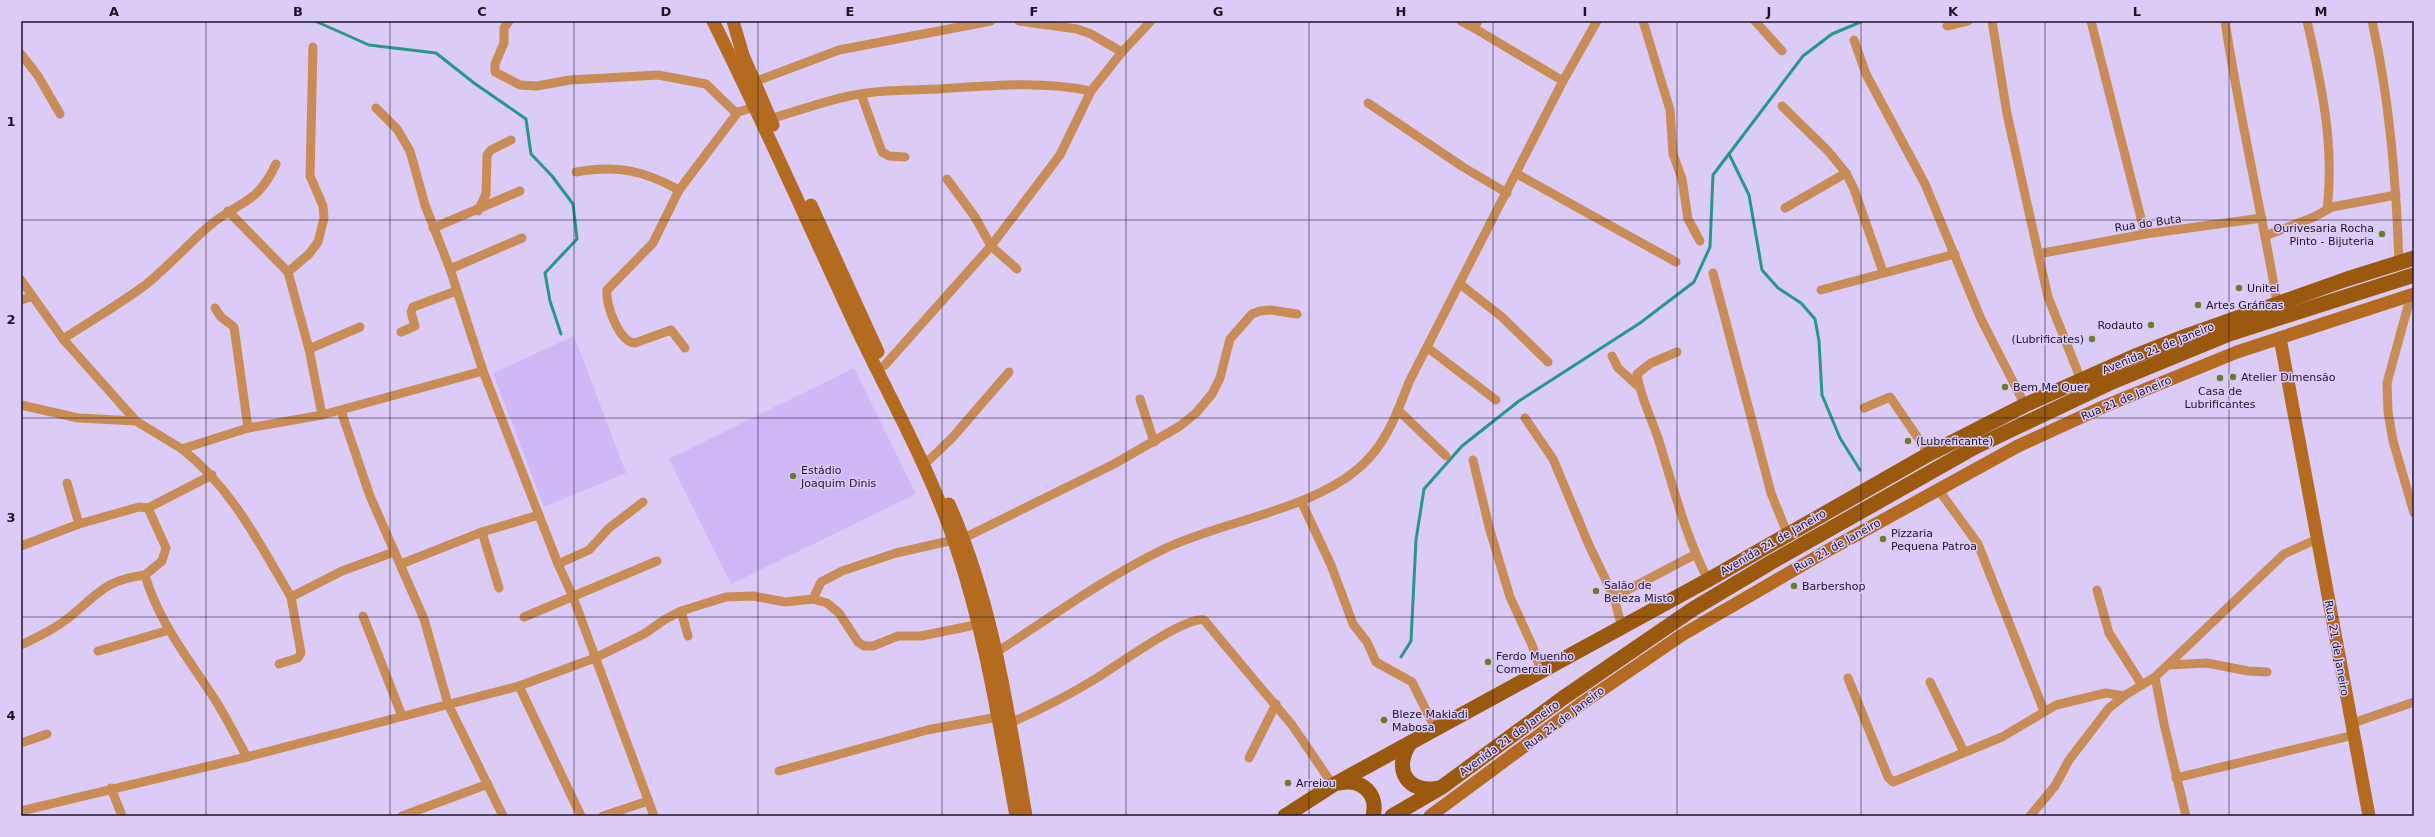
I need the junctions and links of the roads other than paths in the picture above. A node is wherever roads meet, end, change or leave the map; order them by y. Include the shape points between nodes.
1 (509, 21) edge
2 (713, 21) edge
3 (733, 21) edge
4 (991, 21) edge
5 (1018, 21) edge
6 (1151, 21) edge
7 (1461, 21) edge
8 (1597, 21) edge
9 (1643, 21) edge
10 (1755, 21) edge
11 (1968, 21) edge
12 (1992, 21) edge
13 (2091, 21) edge
14 (2225, 21) edge
15 (2307, 21) edge
16 (2372, 21) edge
17 (1061, 23) edge
18 (1476, 25) edge
19 (1947, 26) dead end
20 (1854, 40) dead end
21 (313, 47) dead end
22 (1782, 51) dead end
23 (1122, 52) junction
24 (21, 54) edge
25 (754, 82) junction
26 (1563, 82) junction
27 (1091, 91) junction
28 (861, 94) junction
29 (1368, 103) dead end
30 (1782, 106) dead end
31 (755, 107) junction
32 (376, 108) dead end
33 (738, 112) junction
34 (60, 114) dead end
35 (770, 119) junction
36 (511, 140) dead end
37 (905, 157) dead end
38 (276, 164) dead end
39 (576, 172) dead end
40 (1846, 173) junction
41 (1517, 174) junction
42 (948, 179) dead end
43 (679, 190) junction
44 (520, 191) dead end
45 (1507, 193) junction
46 (2396, 194) junction
47 (1785, 208) dead end
48 (2327, 209) junction
49 (228, 211) junction
50 (478, 211) junction
51 (2262, 218) junction
52 (433, 228) junction
53 (2145, 234) junction
54 (2265, 236) junction
55 (522, 238) dead end
56 (1700, 241) dead end
57 (991, 246) junction
58 (1955, 254) junction
59 (2038, 254) junction
60 (2414, 258) edge
61 (1676, 262) dead end
62 (2399, 263) junction
63 (450, 268) junction
64 (1017, 269) dead end
65 (288, 272) junction
66 (1883, 272) junction
67 (1713, 274) dead end
68 (2414, 275) edge
69 (21, 280) edge
70 (1460, 284) junction
71 (1821, 290) dead end
72 (456, 291) junction
73 (2412, 294) edge
74 (31, 297) junction
75 (21, 300) edge
76 (2277, 302) junction
77 (215, 308) dead end
78 (1297, 314) dead end
79 (360, 326) dead end
80 (401, 332) dead end
81 (2280, 338) junction
82 (62, 339) junction
83 (309, 348) junction
84 (685, 348) dead end
85 (1428, 348) junction
86 (1677, 352) dead end
87 (1612, 356) dead end
88 (1548, 362) dead end
89 (884, 366) junction
90 (483, 371) junction
91 (1009, 372) dead end
92 (2081, 380) junction
93 (1639, 387) junction
94 (1140, 398) dead end
95 (1496, 400) dead end
96 (21, 405) edge
97 (2025, 405) junction
98 (1864, 408) dead end
99 (1398, 410) junction
100 (341, 411) junction
101 (322, 416) junction
102 (1525, 418) dead end
103 (136, 421) junction
104 (248, 428) junction
105 (1154, 442) junction
106 (182, 449) junction
107 (1929, 454) junction
108 (1446, 456) dead end
109 (929, 460) junction
110 (1473, 460) dead end
111 (212, 475) junction
112 (67, 483) dead end
113 (1938, 489) junction
114 (1301, 501) junction
115 (643, 502) dead end
116 (148, 508) junction
117 (2414, 513) edge
118 (539, 515) junction
119 (79, 524) junction
120 (482, 532) junction
121 (1787, 533) junction
122 (959, 539) junction
123 (2317, 539) junction
124 (21, 546) edge
125 (394, 552) junction
126 (1696, 554) junction
127 (657, 561) dead end
128 (401, 564) junction
129 (558, 564) junction
130 (145, 575) junction
131 (1708, 580) junction
132 (499, 588) dead end
133 (2097, 590) dead end
134 (291, 597) junction
135 (573, 597) junction
136 (1614, 597) junction
137 (813, 599) junction
138 (682, 611) junction
139 (364, 616) dead end
140 (524, 617) dead end
141 (980, 624) junction
142 (1622, 628) junction
143 (169, 630) junction
144 (688, 636) dead end
145 (21, 645) edge
146 (98, 651) dead end
147 (997, 652) junction
148 (595, 658) junction
149 (279, 664) dead end
150 (2168, 665) junction
151 (1541, 671) junction
152 (2267, 672) dead end
153 (2155, 677) junction
154 (1848, 678) dead end
155 (1930, 682) dead end
156 (2142, 685) junction
157 (519, 686) junction
158 (2124, 696) junction
159 (2414, 702) edge
160 (448, 704) junction
161 (1276, 704) junction
162 (2044, 711) junction
163 (402, 716) junction
164 (998, 717) junction
165 (1010, 723) junction
166 (2352, 729) junction
167 (1436, 730) junction
168 (46, 734) dead end
169 (21, 743) edge
170 (1410, 744) junction
171 (1964, 752) junction
172 (247, 757) junction
173 (1249, 758) dead end
174 (779, 771) dead end
175 (2176, 778) junction
176 (488, 784) junction
177 (1336, 784) junction
178 (111, 788) junction
179 (1440, 788) junction
180 (648, 801) junction
181 (21, 811) edge
182 (122, 816) edge
183 (402, 816) edge
184 (503, 816) edge
185 (581, 816) edge
186 (603, 816) edge
187 (654, 816) edge
188 (1016, 816) edge
189 (1026, 816) edge
190 (1285, 816) edge
191 (1373, 816) edge
192 (1392, 816) edge
193 (1430, 816) edge
194 (2030, 816) edge
195 (2186, 816) edge
196 (2369, 816) edge

1 - 33 street via 504,28 504,42 494,68 499,76 520,85 537,86 565,81 658,75 706,84 730,109
2 - 31 street
3 - 25 street via 742,55
4 - 25 street via 839,50
5 - 17 street
6 - 23 street
7 - 18 street
8 - 26 street
9 - 56 street via 1670,110 1673,154 1682,179 1688,219
10 - 22 street
11 - 19 street
12 - 59 street via 2007,114
13 - 53 street
14 - 51 street via 2241,122
15 - 48 street via 2325,108 2329,142
16 - 46 street via 2388,107
17 - 23 street via 1091,34
18 - 26 street
20 - 58 street via 1866,74 1925,184
21 - 65 street via 310,176 323,206 324,218 322,231 314,248
23 - 27 street
24 - 34 street via 38,76
25 - 35 street
26 - 41 street
27 - 28 street via 1041,85 978,86
27 - 57 street via 1060,155
28 - 35 street via 824,102
28 - 37 street via 882,152 889,156
29 - 45 street via 1463,167
30 - 40 street via 1828,151
31 - 33 street
31 - 122 street via 855,326
32 - 52 street via 404,140
33 - 43 street
35 - 89 street
36 - 50 street via 491,150 487,155 486,194
38 - 49 street via 268,181 256,196
39 - 43 street via 618,168 657,177
40 - 47 street
40 - 66 street
41 - 45 street
41 - 61 street
42 - 57 street via 975,217
43 - 84 street via 653,243 609,287 606,297 611,315 631,343 671,330
44 - 50 street
45 - 70 street
46 - 48 street
46 - 62 street
48 - 54 street via 2314,217
49 - 65 street
49 - 82 street via 143,287
50 - 52 street
51 - 53 street, Rua do Buta
51 - 54 street
52 - 63 street
53 - 59 street, Rua do Buta
54 - 76 street
55 - 63 street
57 - 64 street
57 - 89 street
58 - 66 street
58 - 97 street via 1981,319
59 - 92 street via 2048,297
60 - 62 main road
62 - 76 main road
63 - 72 street
65 - 83 street
66 - 71 street
67 - 121 street via 1771,493
68 - 179 main road, Avenida 21 de Janeiro via 2261,323 2105,385 1981,444 1693,610 1563,698
69 - 74 street
70 - 85 street
70 - 88 street via 1502,317
72 - 80 street via 413,307 411,312 415,326
72 - 90 street
73 - 81 street, Rua 21 de Janeiro
73 - 117 street via 2387,383 2388,412 2393,440
74 - 75 street
74 - 82 street
76 - 92 main road, Avenida 21 de Janeiro via 2179,338
77 - 104 street via 221,317 234,326
78 - 105 street via 1260,310 1252,314 1230,339 1220,378 1212,394 1196,413
79 - 83 street
81 - 113 street, Rua 21 de Janeiro via 2192,370 2105,406 2018,446
81 - 123 street, Rua 21 de Janeiro
82 - 103 street
83 - 101 street
85 - 95 street
85 - 99 street via 1409,382
86 - 93 street via 1642,369 1637,374
87 - 93 street via 1618,368
89 - 109 street
90 - 100 street
90 - 118 street
91 - 109 street via 958,432
92 - 97 main road, Avenida 21 de Janeiro
93 - 126 street via 1658,439 1677,505
94 - 105 street
96 - 103 street via 78,418
97 - 107 main road, Avenida 21 de Janeiro
98 - 107 street via 1890,397
99 - 108 street
99 - 114 street via 1385,436 1370,457 1347,479
100 - 101 street
100 - 125 street via 370,496
101 - 104 street
102 - 136 street via 1553,459 1589,546
103 - 106 street
104 - 106 street
105 - 122 street via 1080,482
106 - 111 street
107 - 121 main road, Avenida 21 de Janeiro
109 - 122 street
110 - 151 street via 1489,527 1510,597
111 - 116 street
111 - 134 street via 248,522
112 - 119 street
113 - 162 street via 1978,544
113 - 193 street, Rua 21 de Janeiro via 1682,635 1584,702
114 - 147 street via 1166,548 1141,561
114 - 167 street via 1331,565 1354,624 1367,642 1376,662 1412,682
115 - 129 street via 609,528 589,550
116 - 119 street via 140,507
116 - 130 street via 166,548 162,561
118 - 120 street
118 - 129 street
119 - 124 street
120 - 128 street
120 - 132 street
121 - 131 main road, Avenida 21 de Janeiro
122 - 137 street via 896,553 842,571 821,582
122 - 141 street
122 - 147 street
123 - 150 street via 2279,558
123 - 166 street, Rua 21 de Janeiro
125 - 128 street
125 - 134 street via 342,571
126 - 131 street
126 - 136 street
127 - 135 street
128 - 160 street via 424,619
129 - 135 street
130 - 143 street via 156,606
130 - 145 street via 108,584 66,620
131 - 142 main road, Avenida 21 de Janeiro
133 - 156 street via 2109,633
134 - 149 street via 301,653 298,658
135 - 140 street
135 - 148 street
136 - 142 street
137 - 138 street via 784,602 754,596 726,597
137 - 141 street via 832,606 858,642 864,646 873,646 898,636 921,636
138 - 144 street
138 - 148 street via 644,634
139 - 163 street
141 - 164 street
142 - 151 main road, Avenida 21 de Janeiro
143 - 146 street
143 - 172 street via 215,700
147 - 165 street
148 - 157 street
148 - 180 street
150 - 152 street via 2207,663
150 - 153 street
151 - 167 main road, Avenida 21 de Janeiro
153 - 156 street
153 - 175 street
154 - 171 street via 1888,777 1893,782
155 - 171 street
156 - 158 street
157 - 160 street
157 - 185 street
158 - 162 street via 2110,693 2095,695
158 - 194 street via 2105,713 2069,760 2055,786
159 - 166 street
160 - 163 street
160 - 176 street
161 - 165 street via 1206,621 1201,619 1145,646 1041,710
161 - 173 street
161 - 177 street
162 - 171 street via 2016,730
163 - 172 street
164 - 174 street via 927,730
164 - 188 street
165 - 189 street
166 - 175 street
166 - 196 street, Rua 21 de Janeiro
167 - 170 main road, Avenida 21 de Janeiro
168 - 169 street
170 - 177 main road, Avenida 21 de Janeiro
170 - 179 main road via 1402,758 1402,767 1408,782 1423,789
172 - 178 street
175 - 195 street
176 - 183 street
176 - 184 street
177 - 190 main road, Avenida 21 de Janeiro
177 - 191 main road via 1356,782 1364,786 1374,801
178 - 181 street
178 - 182 street
179 - 192 main road, Avenida 21 de Janeiro
180 - 186 street
180 - 187 street

